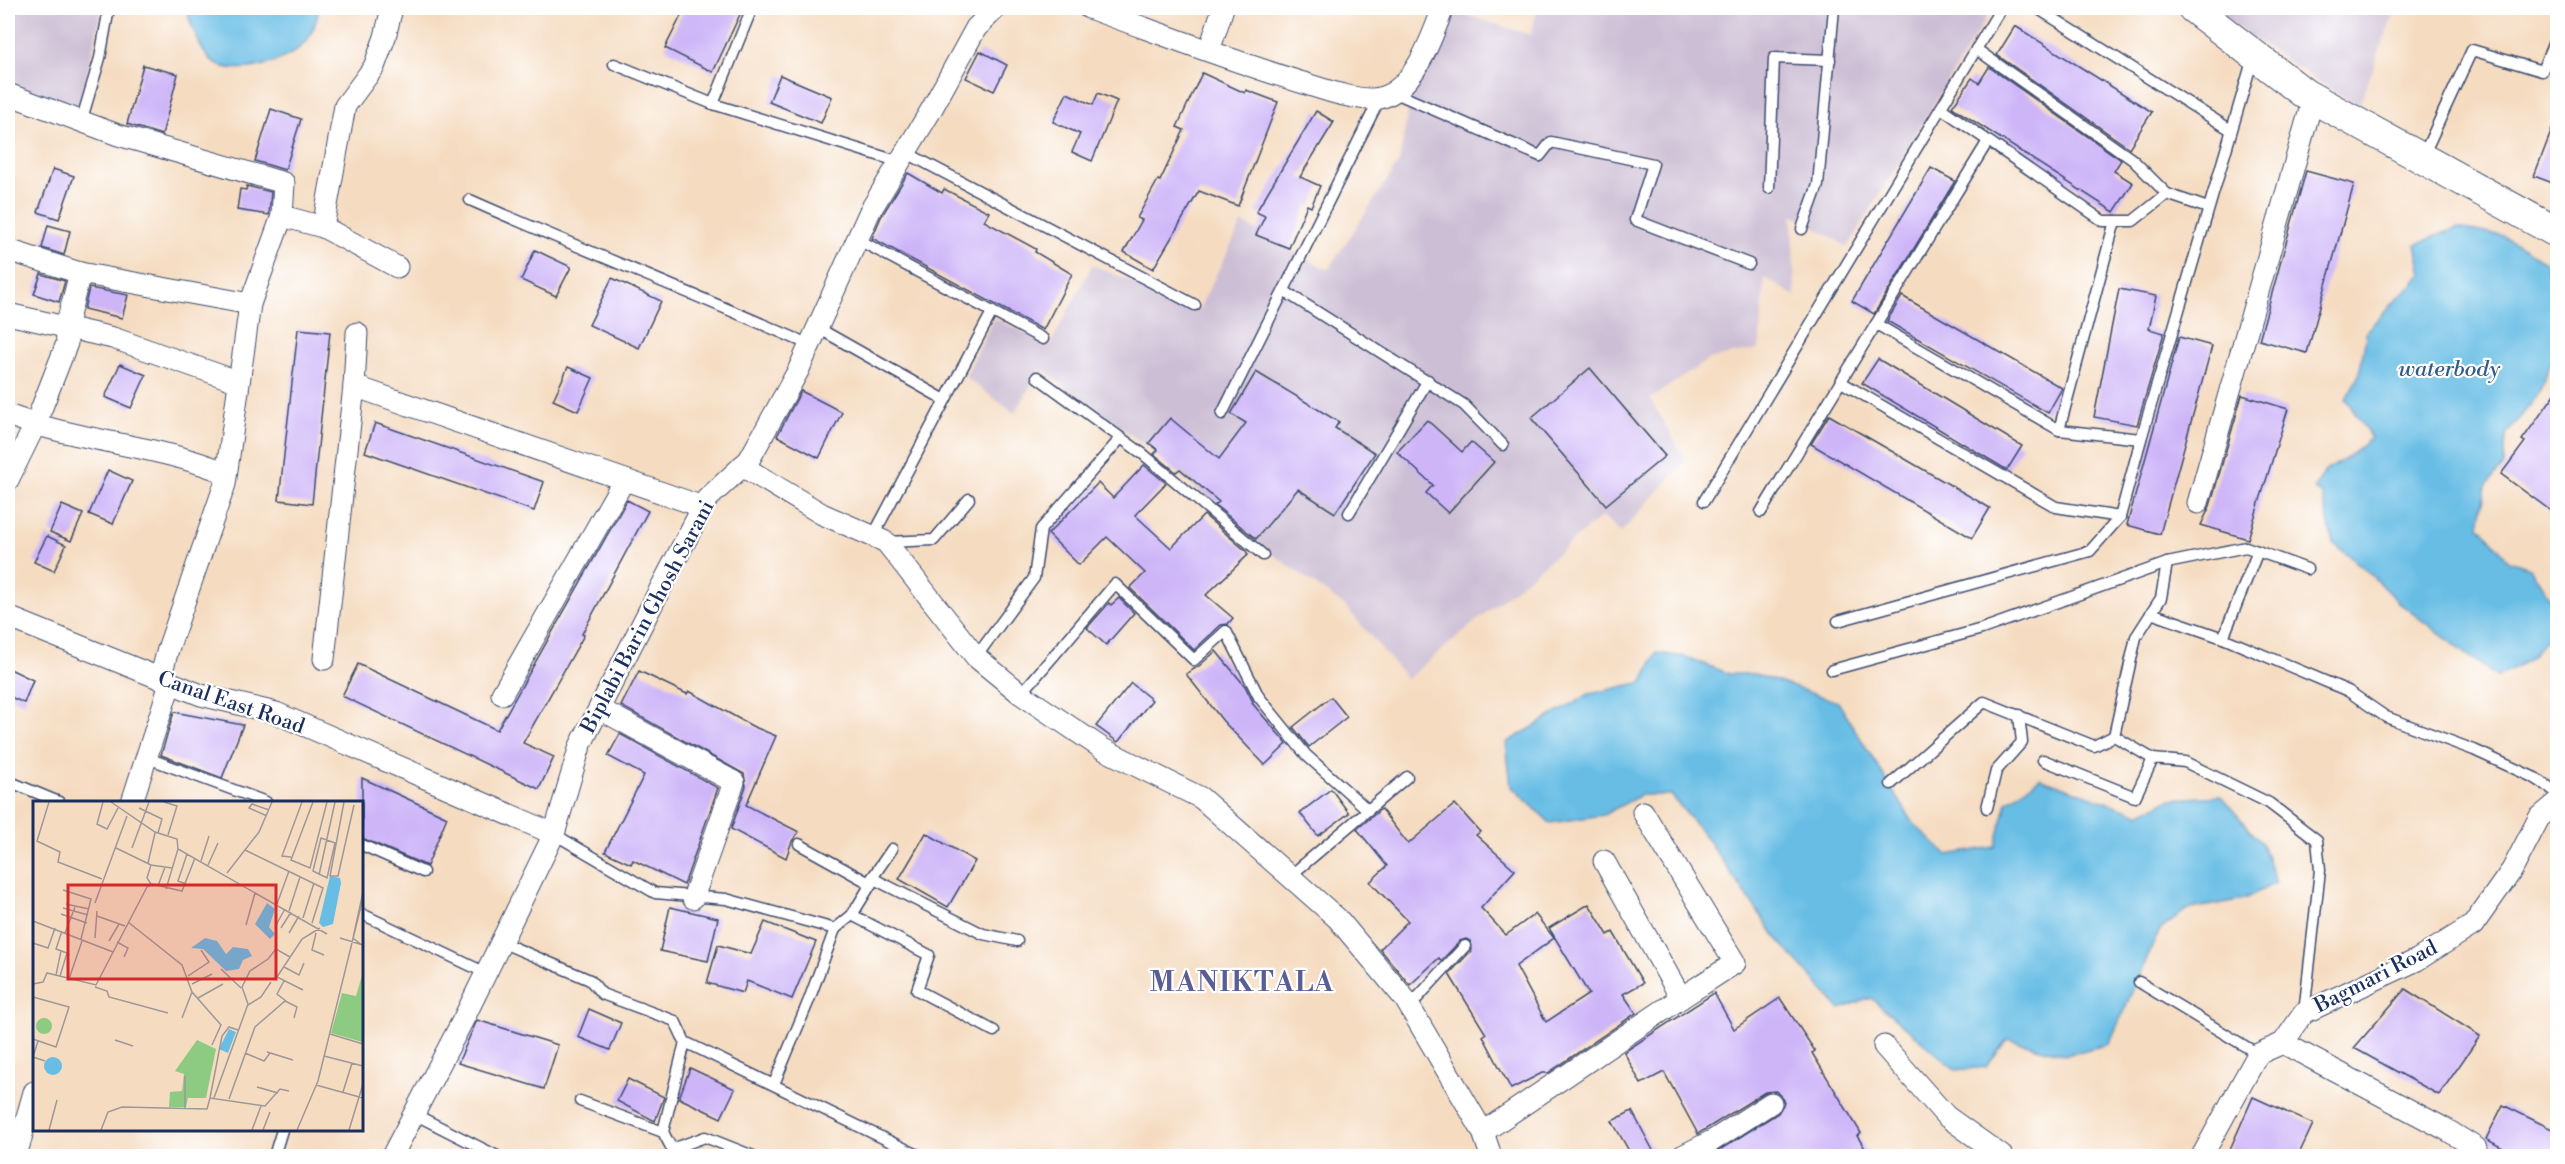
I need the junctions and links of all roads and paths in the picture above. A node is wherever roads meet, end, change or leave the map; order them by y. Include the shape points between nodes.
1 (109, 8) edge
2 (392, 8) edge
3 (753, 8) edge
4 (996, 8) edge
5 (1223, 8) edge
6 (1443, 8) edge
7 (1834, 8) edge
8 (2001, 8) edge
9 (2037, 8) edge
10 (2193, 8) edge
11 (1099, 9) edge
12 (2558, 32) edge
13 (1976, 49) junction
14 (1209, 51) junction
15 (2254, 55) junction
16 (1830, 60) junction
17 (614, 64) dead end
18 (8, 94) edge
19 (1386, 95) junction
20 (2313, 99) junction
21 (713, 104) junction
22 (1941, 108) junction
23 (81, 122) junction
24 (2231, 130) junction
25 (1988, 141) junction
26 (902, 157) junction
27 (2422, 159) junction
28 (1769, 188) dead end
29 (2168, 194) junction
30 (470, 200) dead end
31 (2208, 208) junction
32 (282, 216) junction
33 (2115, 221) junction
34 (323, 227) junction
35 (1802, 229) dead end
36 (2558, 233) edge
37 (857, 239) junction
38 (8, 250) edge
39 (1749, 264) dead end
40 (398, 267) dead end
41 (80, 273) junction
42 (1284, 291) junction
43 (250, 304) junction
44 (1195, 305) dead end
45 (992, 312) junction
46 (8, 314) edge
47 (1876, 324) junction
48 (66, 327) junction
49 (357, 333) dead end
50 (814, 337) junction
51 (1043, 339) dead end
52 (1037, 377) dead end
53 (1428, 380) junction
54 (239, 382) junction
55 (1841, 382) junction
56 (354, 386) junction
57 (945, 400) junction
58 (1222, 414) dead end
59 (8, 415) edge
60 (35, 425) junction
61 (2060, 430) junction
62 (1120, 439) junction
63 (2140, 439) junction
64 (1503, 445) dead end
65 (742, 466) junction
66 (226, 473) junction
67 (8, 480) edge
68 (624, 480) junction
69 (969, 499) dead end
70 (1704, 501) dead end
71 (2198, 502) dead end
72 (703, 507) junction
73 (1761, 512) dead end
74 (1349, 513) dead end
75 (2120, 517) junction
76 (880, 539) junction
77 (2258, 551) junction
78 (1263, 555) dead end
79 (2167, 563) junction
80 (2307, 569) dead end
81 (2151, 613) junction
82 (8, 617) edge
83 (1838, 621) dead end
84 (2223, 638) junction
85 (976, 657) junction
86 (324, 659) dead end
87 (1832, 670) dead end
88 (165, 682) junction
89 (502, 694) dead end
90 (1020, 694) junction
91 (600, 709) junction
92 (2019, 715) junction
93 (2114, 736) junction
94 (145, 757) junction
95 (2153, 759) junction
96 (2043, 760) dead end
97 (1407, 777) dead end
98 (8, 781) edge
99 (1891, 783) dead end
100 (2558, 793) edge
101 (58, 801) edge
102 (132, 801) edge
103 (263, 801) edge
104 (2558, 802) edge
105 (1987, 808) dead end
106 (1368, 810) junction
107 (1643, 812) dead end
108 (554, 834) junction
109 (799, 844) dead end
110 (363, 845) edge
111 (892, 849) dead end
112 (1604, 861) dead end
113 (423, 872) dead end
114 (1290, 876) junction
115 (872, 881) junction
116 (693, 898) junction
117 (363, 914) edge
118 (852, 915) junction
119 (835, 929) junction
120 (1017, 940) dead end
121 (501, 942) junction
122 (1465, 946) dead end
123 (486, 973) junction
124 (2139, 982) dead end
125 (1680, 998) junction
126 (1409, 1006) junction
127 (2304, 1013) junction
128 (994, 1031) dead end
129 (685, 1042) junction
130 (2283, 1043) junction
131 (1884, 1046) dead end
132 (2258, 1054) junction
133 (774, 1084) junction
134 (33, 1095) edge
135 (580, 1101) dead end
136 (1771, 1103) dead end
137 (414, 1114) junction
138 (282, 1131) edge
139 (663, 1132) junction
140 (2476, 1148) dead end
141 (1486, 1149) edge
142 (670, 1153) edge
143 (15, 1156) edge
144 (274, 1156) edge
145 (392, 1156) edge
146 (497, 1156) edge
147 (753, 1156) edge
148 (920, 1156) edge
149 (1682, 1156) edge
150 (2002, 1156) edge
151 (2202, 1156) edge

1 - 23 lane via 100,58
2 - 34 street via 374,67 345,106
3 - 21 lane
4 - 26 street, Biplabi Barin Ghosh Sarani via 976,27
5 - 14 street
6 - 19 street via 1426,52 1405,84
7 - 16 lane
8 - 13 lane
9 - 24 lane
10 - 15 street
11 - 14 street
12 - 27 lane via 2542,71 2472,50
13 - 22 lane
13 - 29 lane via 2133,160
14 - 19 street via 1343,96
15 - 20 street
15 - 24 lane
16 - 28 lane via 1774,58
16 - 35 lane via 1818,185
17 - 21 lane
18 - 23 street
19 - 39 lane via 1540,156 1551,141 1653,164 1635,220
19 - 42 lane
20 - 27 street
20 - 71 street
21 - 26 lane
22 - 25 lane
22 - 70 lane
23 - 32 street via 284,183
24 - 31 lane
25 - 33 lane via 2103,221
25 - 47 lane
26 - 37 street, Biplabi Barin Ghosh Sarani
26 - 44 lane
27 - 36 street
29 - 31 lane
29 - 33 lane via 2133,221
30 - 50 lane via 686,290
31 - 63 lane
32 - 34 street
32 - 43 street
33 - 61 lane
34 - 40 street
37 - 45 lane
37 - 50 street, Biplabi Barin Ghosh Sarani
38 - 41 street
41 - 43 street
41 - 48 street
42 - 53 lane
42 - 58 lane
43 - 54 street
45 - 51 lane
45 - 57 lane
46 - 48 street
47 - 55 lane
47 - 61 lane
48 - 54 street via 114,338
48 - 60 street via 67,343
49 - 56 street
50 - 57 lane
50 - 65 street, Biplabi Barin Ghosh Sarani via 760,440
52 - 62 lane
53 - 64 lane via 1464,405
53 - 74 lane
54 - 66 street
55 - 73 lane
55 - 75 lane via 2056,507
56 - 68 street
56 - 86 street
57 - 76 lane
59 - 60 street
60 - 66 street via 198,461
60 - 67 street
61 - 63 lane
62 - 78 lane
62 - 85 lane via 1041,529 1034,578
63 - 75 lane
65 - 72 street, Biplabi Barin Ghosh Sarani
65 - 76 street via 822,514
66 - 88 street
68 - 72 street
68 - 89 street
69 - 76 lane via 934,540
72 - 91 street, Biplabi Barin Ghosh Sarani
75 - 83 lane via 2090,551
76 - 85 street
77 - 79 lane via 2246,547
77 - 80 lane
77 - 84 lane
79 - 81 lane via 2161,598
79 - 87 lane via 1982,629
81 - 84 lane
81 - 93 lane via 2136,637
82 - 88 street, Canal East Road
84 - 100 lane via 2348,691 2386,717 2474,750
85 - 90 street
88 - 94 street
88 - 108 street, Canal East Road via 276,713
90 - 106 lane via 1115,584 1194,660 1226,632 1259,697 1299,747
90 - 114 street via 1103,749 1201,798
91 - 108 street, Biplabi Barin Ghosh Sarani via 580,746
91 - 116 street via 734,782
92 - 93 lane via 2094,746
92 - 99 lane via 1984,702
92 - 105 lane via 2022,742 1996,771
93 - 95 lane
94 - 102 street
94 - 103 lane
95 - 96 lane via 2135,797
95 - 127 lane via 2186,762 2269,802 2317,840 2320,870
97 - 106 lane
98 - 101 lane
104 - 127 street, Bagmari Road via 2539,818 2512,870 2473,925 2416,960
106 - 114 lane
107 - 125 street via 1735,963
108 - 116 lane via 655,893
108 - 121 street, Biplabi Barin Ghosh Sarani
109 - 115 lane
110 - 113 lane
111 - 115 lane
112 - 125 street
114 - 126 street via 1338,919
115 - 118 lane
115 - 120 lane via 983,934
116 - 119 lane via 726,899
117 - 123 lane
118 - 119 lane
118 - 128 lane via 929,955 917,990
119 - 133 lane
121 - 123 street, Biplabi Barin Ghosh Sarani
121 - 129 lane via 590,980 603,994 675,1021
122 - 126 lane
123 - 137 street, Biplabi Barin Ghosh Sarani
124 - 132 lane
125 - 141 street
126 - 141 street
127 - 130 street, Bagmari Road
129 - 133 lane
129 - 139 lane
130 - 132 street
130 - 140 street
131 - 150 street via 1946,1116
132 - 151 street
133 - 148 lane
134 - 143 street
135 - 139 lane
136 - 149 street
137 - 145 street, Biplabi Barin Ghosh Sarani
137 - 146 lane
138 - 144 lane
139 - 142 lane
142 - 147 lane via 705,1137

